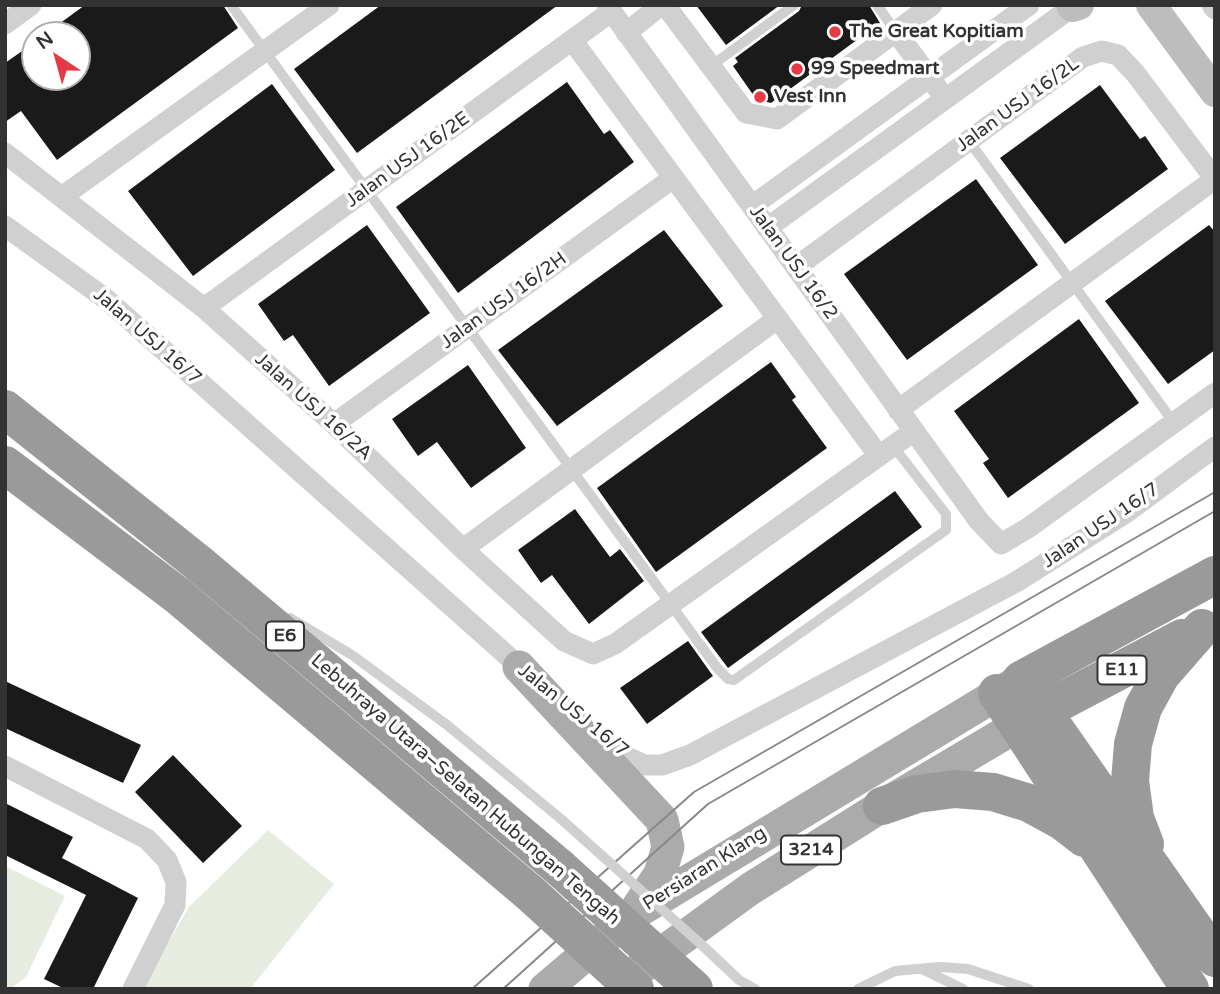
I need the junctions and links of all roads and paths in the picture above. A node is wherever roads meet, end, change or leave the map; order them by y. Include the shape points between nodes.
1 (31, 5) edge
2 (232, 5) edge
3 (329, 5) edge
4 (663, 5) edge
5 (794, 5) edge
6 (877, 5) edge
7 (932, 5) edge
8 (1029, 5) edge
9 (1075, 6) edge
10 (1150, 7) edge
11 (609, 8) edge
12 (5, 24) edge
13 (896, 32) junction
14 (626, 33) junction
15 (572, 40) junction
16 (265, 52) junction
17 (711, 66) junction
18 (929, 78) junction
19 (1215, 92) edge
20 (945, 100) junction
21 (968, 141) junction
22 (5, 152) edge
23 (674, 178) junction
24 (1215, 179) edge
25 (367, 190) junction
26 (63, 196) junction
27 (752, 206) junction
28 (5, 226) edge
29 (767, 228) junction
30 (796, 267) junction
31 (1072, 283) junction
32 (204, 308) junction
33 (778, 319) junction
34 (467, 327) junction
35 (1215, 393) edge
36 (5, 409) edge
37 (898, 410) junction
38 (1174, 423) junction
39 (334, 424) junction
40 (914, 431) junction
41 (1215, 447) edge
42 (886, 451) junction
43 (5, 465) edge
44 (571, 469) junction
45 (463, 548) junction
46 (197, 562) junction
47 (1215, 575) edge
48 (671, 604) junction
49 (269, 605) dead end
50 (281, 612) dead end
51 (1208, 625) edge
52 (519, 667) junction
53 (1009, 687) junction
54 (1030, 719) junction
55 (5, 766) edge
56 (882, 806) junction
57 (1115, 874) junction
58 (1158, 877) junction
59 (632, 915) junction
60 (1215, 958) edge
61 (918, 968) junction
62 (133, 989) edge
63 (545, 989) edge
64 (614, 989) edge
65 (635, 989) edge
66 (694, 989) edge
67 (755, 989) edge
68 (858, 989) edge
69 (963, 989) edge
70 (1030, 989) edge
71 (1190, 989) edge

1 - 12 street
2 - 16 lane
3 - 16 street
4 - 14 street
4 - 17 street
5 - 17 lane
6 - 13 lane
7 - 13 street
8 - 18 street
9 - 20 street
10 - 19 street
11 - 14 street, Jalan USJ 16/2
11 - 15 street, Jalan USJ 16/2E
13 - 17 street via 777,119 747,113
13 - 18 street
14 - 27 street, Jalan USJ 16/2
15 - 23 street
15 - 25 street, Jalan USJ 16/2E
16 - 25 lane
16 - 26 street
18 - 20 street
18 - 27 street
20 - 29 street
21 - 24 street, Jalan USJ 16/2L via 1083,57 1102,51 1118,55 1135,73
21 - 30 street, Jalan USJ 16/2L
21 - 31 lane
22 - 26 street, Jalan USJ 16/2A
23 - 33 street
23 - 34 street, Jalan USJ 16/2H
24 - 31 street
25 - 32 street, Jalan USJ 16/2E
25 - 34 lane
26 - 32 street, Jalan USJ 16/2A
27 - 29 street, Jalan USJ 16/2
28 - 52 street, Jalan USJ 16/7 via 106,299
29 - 30 street, Jalan USJ 16/2
30 - 37 street, Jalan USJ 16/2
31 - 37 street
31 - 38 lane
32 - 39 street, Jalan USJ 16/2A
33 - 42 street
33 - 44 street
34 - 39 street, Jalan USJ 16/2H
34 - 44 lane
35 - 38 street
36 - 46 highway, Lebuhraya Utara–Selatan Hubungan Tengah / E6
37 - 40 street, Jalan USJ 16/2
38 - 40 street, Jalan USJ 16/2 via 1001,544
39 - 45 street, Jalan USJ 16/2A
40 - 42 street
41 - 52 street, Jalan USJ 16/7 via 1127,512 1017,582 690,755 662,765 645,765 621,754
42 - 48 street
42 - 48 lane via 946,514 946,530 734,680 718,669
43 - 65 highway, Lebuhraya Utara–Selatan Hubungan Tengah / E6, bridge via 177,595 531,894
44 - 45 street
44 - 48 lane
45 - 48 street, Jalan USJ 16/2A via 564,640 593,654
46 - 49 lane
46 - 66 highway, Lebuhraya Utara–Selatan Hubungan Tengah / E6, bridge via 560,868
47 - 53 highway, E11
50 - 67 lane, bridge via 352,655 415,702 561,820 739,980
51 - 54 highway, E11
51 - 58 highway via 1161,675 1143,708 1133,744 1130,781 1135,818
52 - 59 main road via 662,820 668,847 660,874
53 - 54 highway
53 - 59 main road, Persiaran Klang / 3214
54 - 56 main road, 3214
54 - 57 highway
54 - 58 highway
55 - 62 street via 147,839 166,860 176,883 175,905
56 - 57 highway via 918,794 955,789 1017,799 1062,821 1091,844
56 - 64 main road, 3214 via 750,890
57 - 71 highway
58 - 60 highway
59 - 63 main road, Persiaran Klang / 3214
61 - 68 lane via 895,971
61 - 69 lane
61 - 70 lane via 968,970

